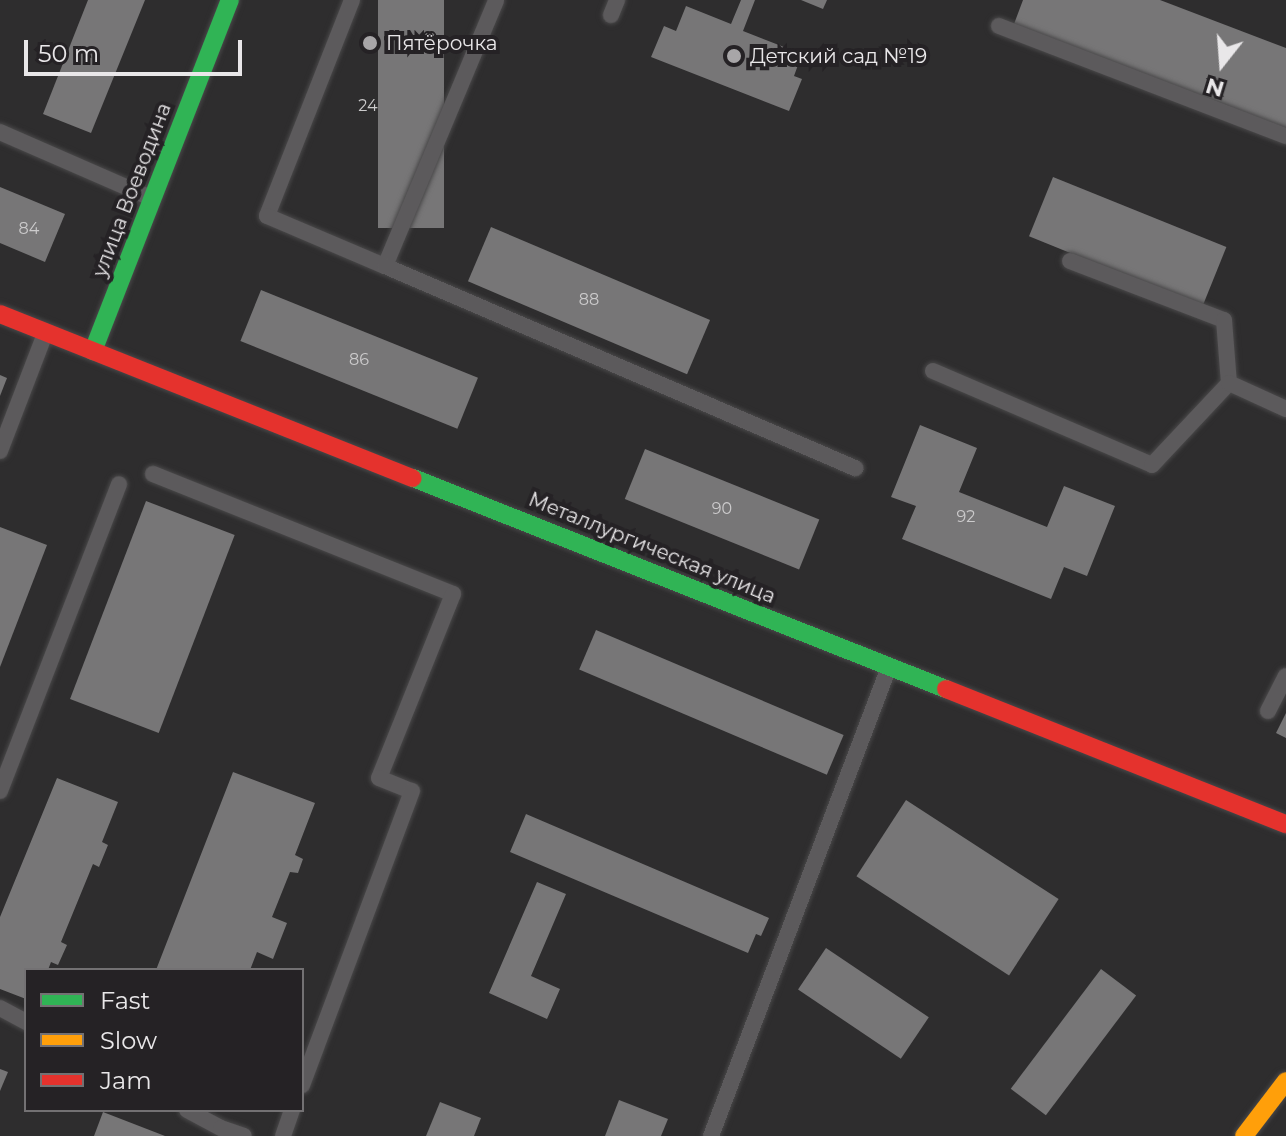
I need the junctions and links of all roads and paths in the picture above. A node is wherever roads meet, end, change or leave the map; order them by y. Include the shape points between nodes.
1 (230, 0) edge
2 (352, 0) edge
3 (496, 0) edge
4 (999, 26) dead end
5 (0, 132) edge
6 (1286, 136) edge
7 (153, 198) junction
8 (1070, 261) dead end
9 (385, 266) junction
10 (0, 314) edge
11 (46, 332) junction
12 (93, 351) junction
13 (933, 371) dead end
14 (1229, 383) junction
15 (1286, 409) edge
16 (0, 451) edge
17 (855, 468) dead end
18 (153, 474) dead end
19 (119, 484) dead end
20 (889, 665) junction
21 (1286, 676) edge
22 (1268, 711) dead end
23 (0, 791) edge
24 (1286, 824) edge
25 (0, 1008) edge
26 (24, 1021) edge
27 (304, 1080) edge
28 (1286, 1081) edge
29 (190, 1112) edge
30 (291, 1112) edge
31 (219, 1132) edge
32 (244, 1136) edge
33 (283, 1136) edge
34 (711, 1136) edge
35 (1244, 1136) edge

1 - 7 street, улица Воеводина
2 - 9 lane via 267,216
3 - 9 lane
4 - 6 lane
5 - 7 lane
7 - 12 street, улица Воеводина
8 - 14 lane via 1224,320
9 - 17 lane
10 - 11 street, Металлургическая улица
11 - 12 street, Металлургическая улица
11 - 16 lane
12 - 20 street, Металлургическая улица
13 - 14 lane via 1152,465
14 - 15 lane
18 - 27 lane via 453,594 379,778 412,791
19 - 23 lane
20 - 24 street, Металлургическая улица
20 - 34 lane
21 - 22 lane
25 - 26 lane
28 - 35 street
29 - 31 lane
30 - 33 lane
31 - 32 lane

